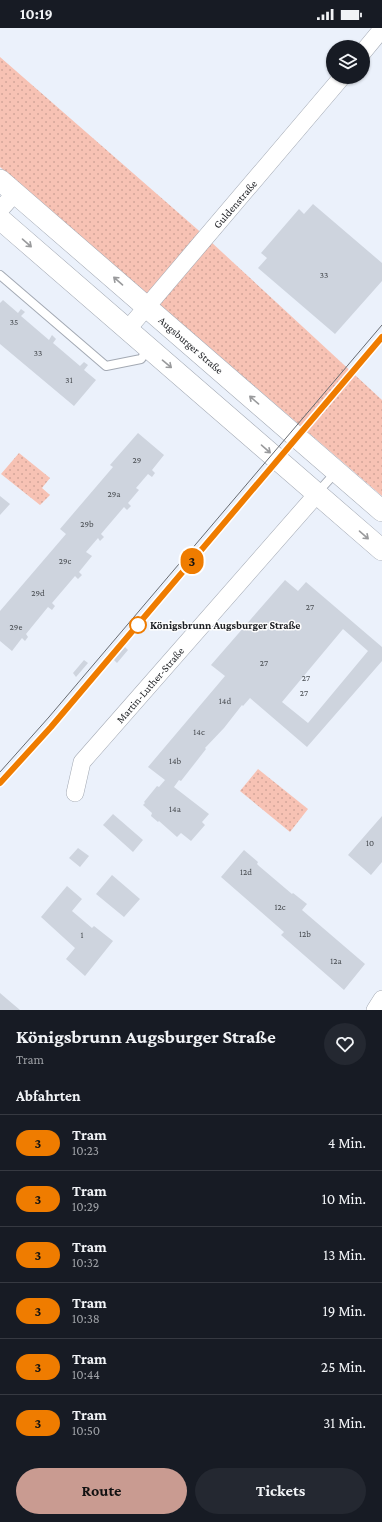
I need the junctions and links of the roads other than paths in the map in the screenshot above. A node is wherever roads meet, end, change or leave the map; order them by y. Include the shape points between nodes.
1 (382, 30) edge
2 (370, 44) edge
3 (336, 84) edge
4 (8, 186) edge
5 (0, 210) edge
6 (0, 219) edge
7 (0, 275) edge
8 (148, 306) junction
9 (127, 330) junction
10 (149, 348) junction
11 (336, 471) junction
12 (317, 494) junction
13 (382, 511) edge
14 (382, 550) edge
15 (75, 793) dead end
16 (382, 999) edge
17 (375, 1010) edge

1 - 2 street
3 - 8 street, Guldenstraße
4 - 5 street
8 -> 4 street, Augsburger Straße
6 -> 9 street
7 - 10 lane via 106,366 141,359
8 - 9 street, Guldenstraße
11 -> 8 street, Augsburger Straße
9 - 10 street
10 -> 12 street
11 - 12 lane
11 - 13 street, Augsburger Straße
12 -> 14 street
12 - 15 street, Martin-Luther-Straße via 82,762
16 - 17 street

